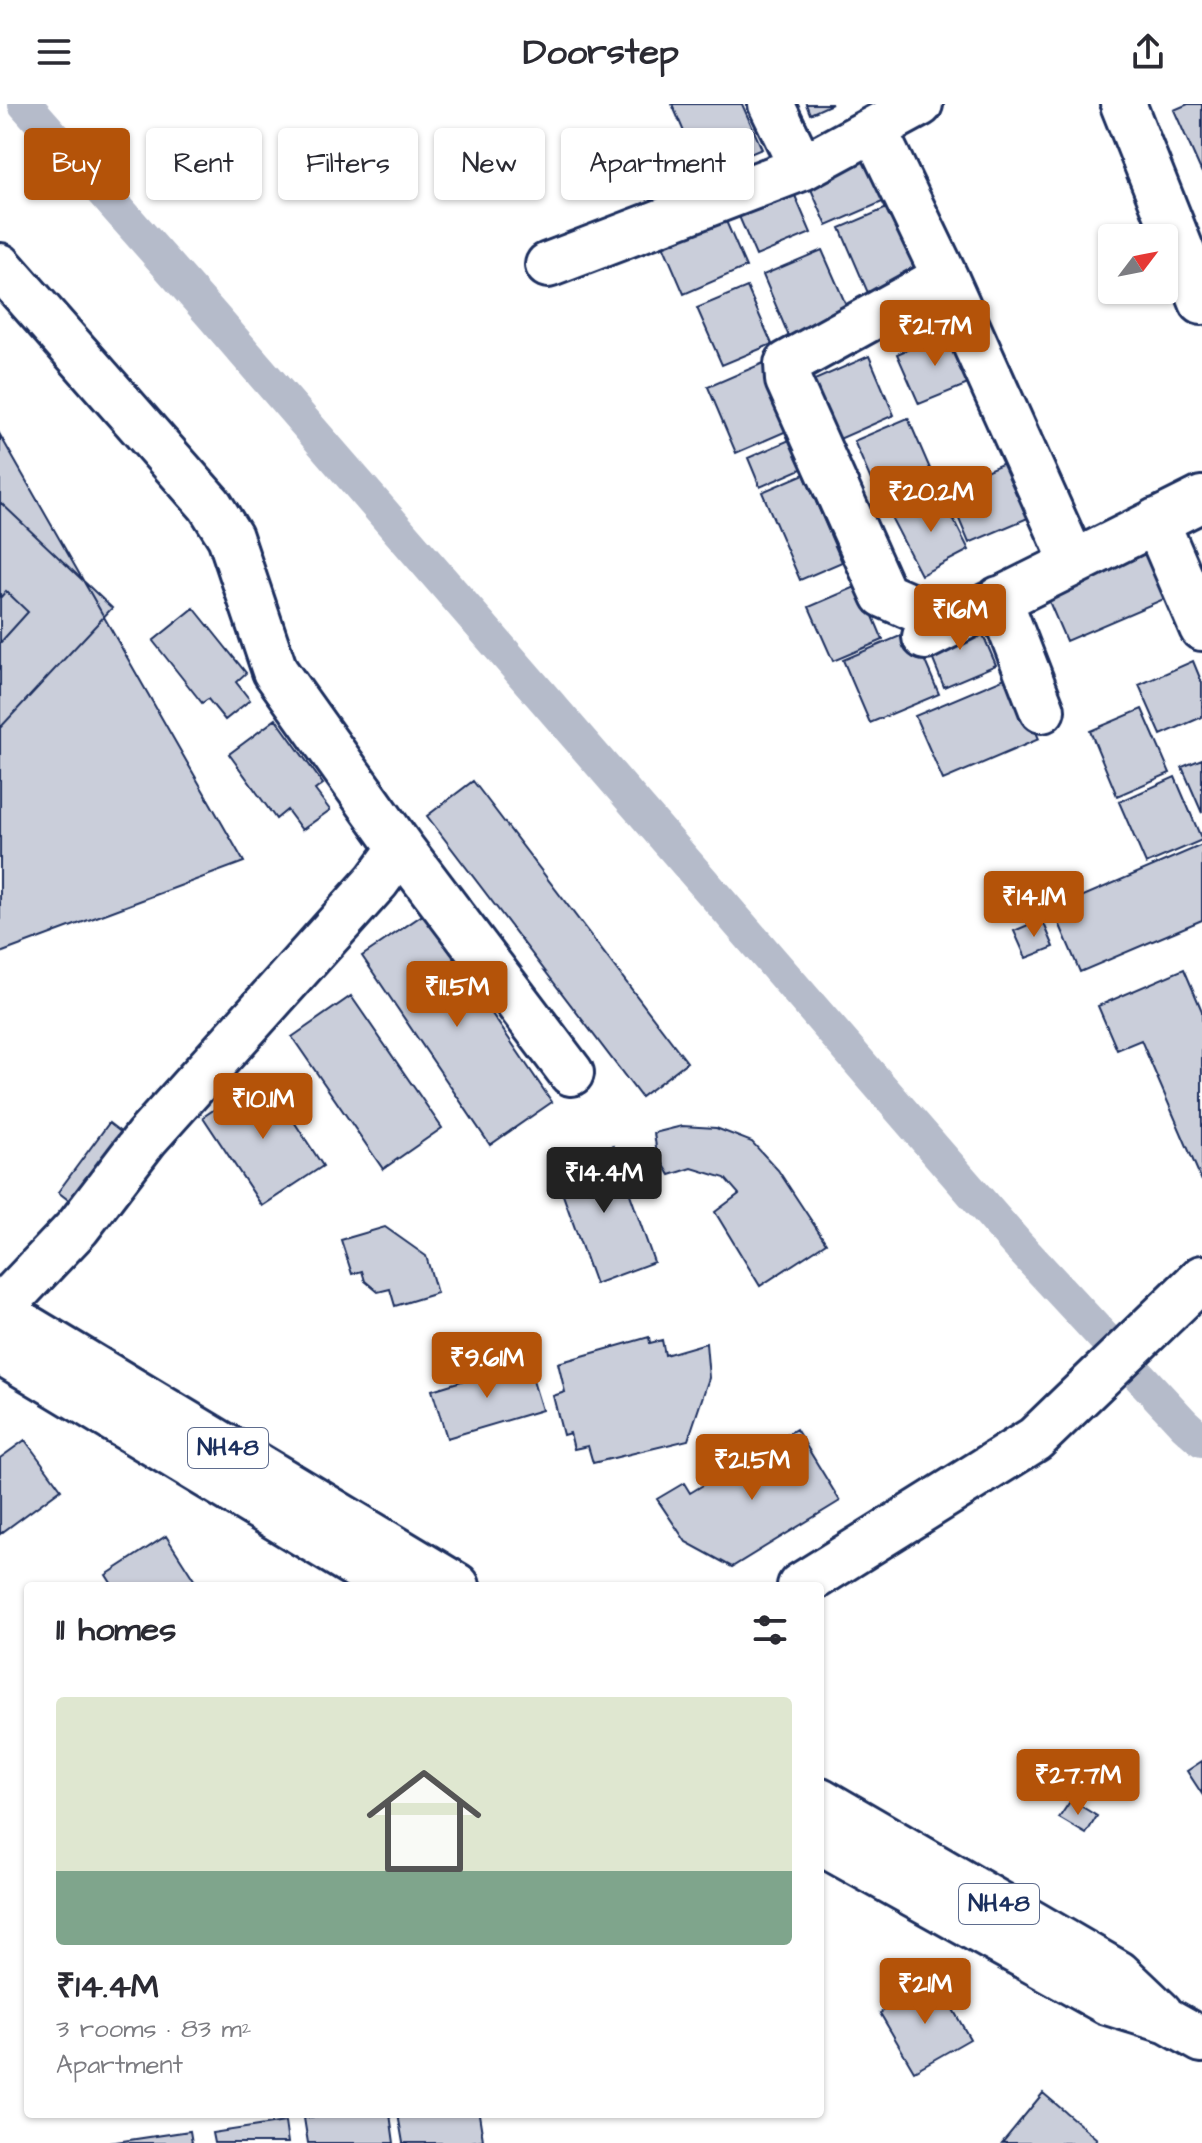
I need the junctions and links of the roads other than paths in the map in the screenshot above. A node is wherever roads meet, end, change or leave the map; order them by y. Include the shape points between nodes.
1 (771, 104) edge
2 (920, 104) edge
3 (1123, 104) edge
4 (874, 129) junction
5 (802, 168) junction
6 (548, 265) dead end
7 (0, 266) edge
8 (945, 277) junction
9 (1202, 302) edge
10 (1202, 499) edge
11 (1156, 521) junction
12 (1073, 562) junction
13 (999, 599) junction
14 (1202, 628) edge
15 (1042, 710) dead end
16 (401, 848) junction
17 (571, 1073) dead end
18 (1202, 1278) edge
19 (0, 1310) edge
20 (0, 1351) edge
21 (383, 1582) edge
22 (450, 1582) edge
23 (806, 1582) edge
24 (824, 1802) edge
25 (824, 1844) edge
26 (1185, 2030) edge

1 - 5 main road
2 - 4 main road
3 - 9 main road
4 - 5 main road
4 - 8 main road
5 - 6 main road
7 - 16 main road via 210,505 230,537 275,671
8 - 12 main road
8 - 13 main road via 787,364 788,380 884,595 934,632
10 - 11 main road
11 - 12 main road
11 - 14 main road
12 - 13 main road
13 - 15 main road
16 - 17 main road
16 - 19 main road via 146,1138 78,1227
18 - 23 main road via 1035,1439
19 - 22 main road, NH48
20 - 21 main road, NH48
24 - 26 main road, NH48 via 1118,1973
25 - 26 main road, NH48 via 1107,2002

